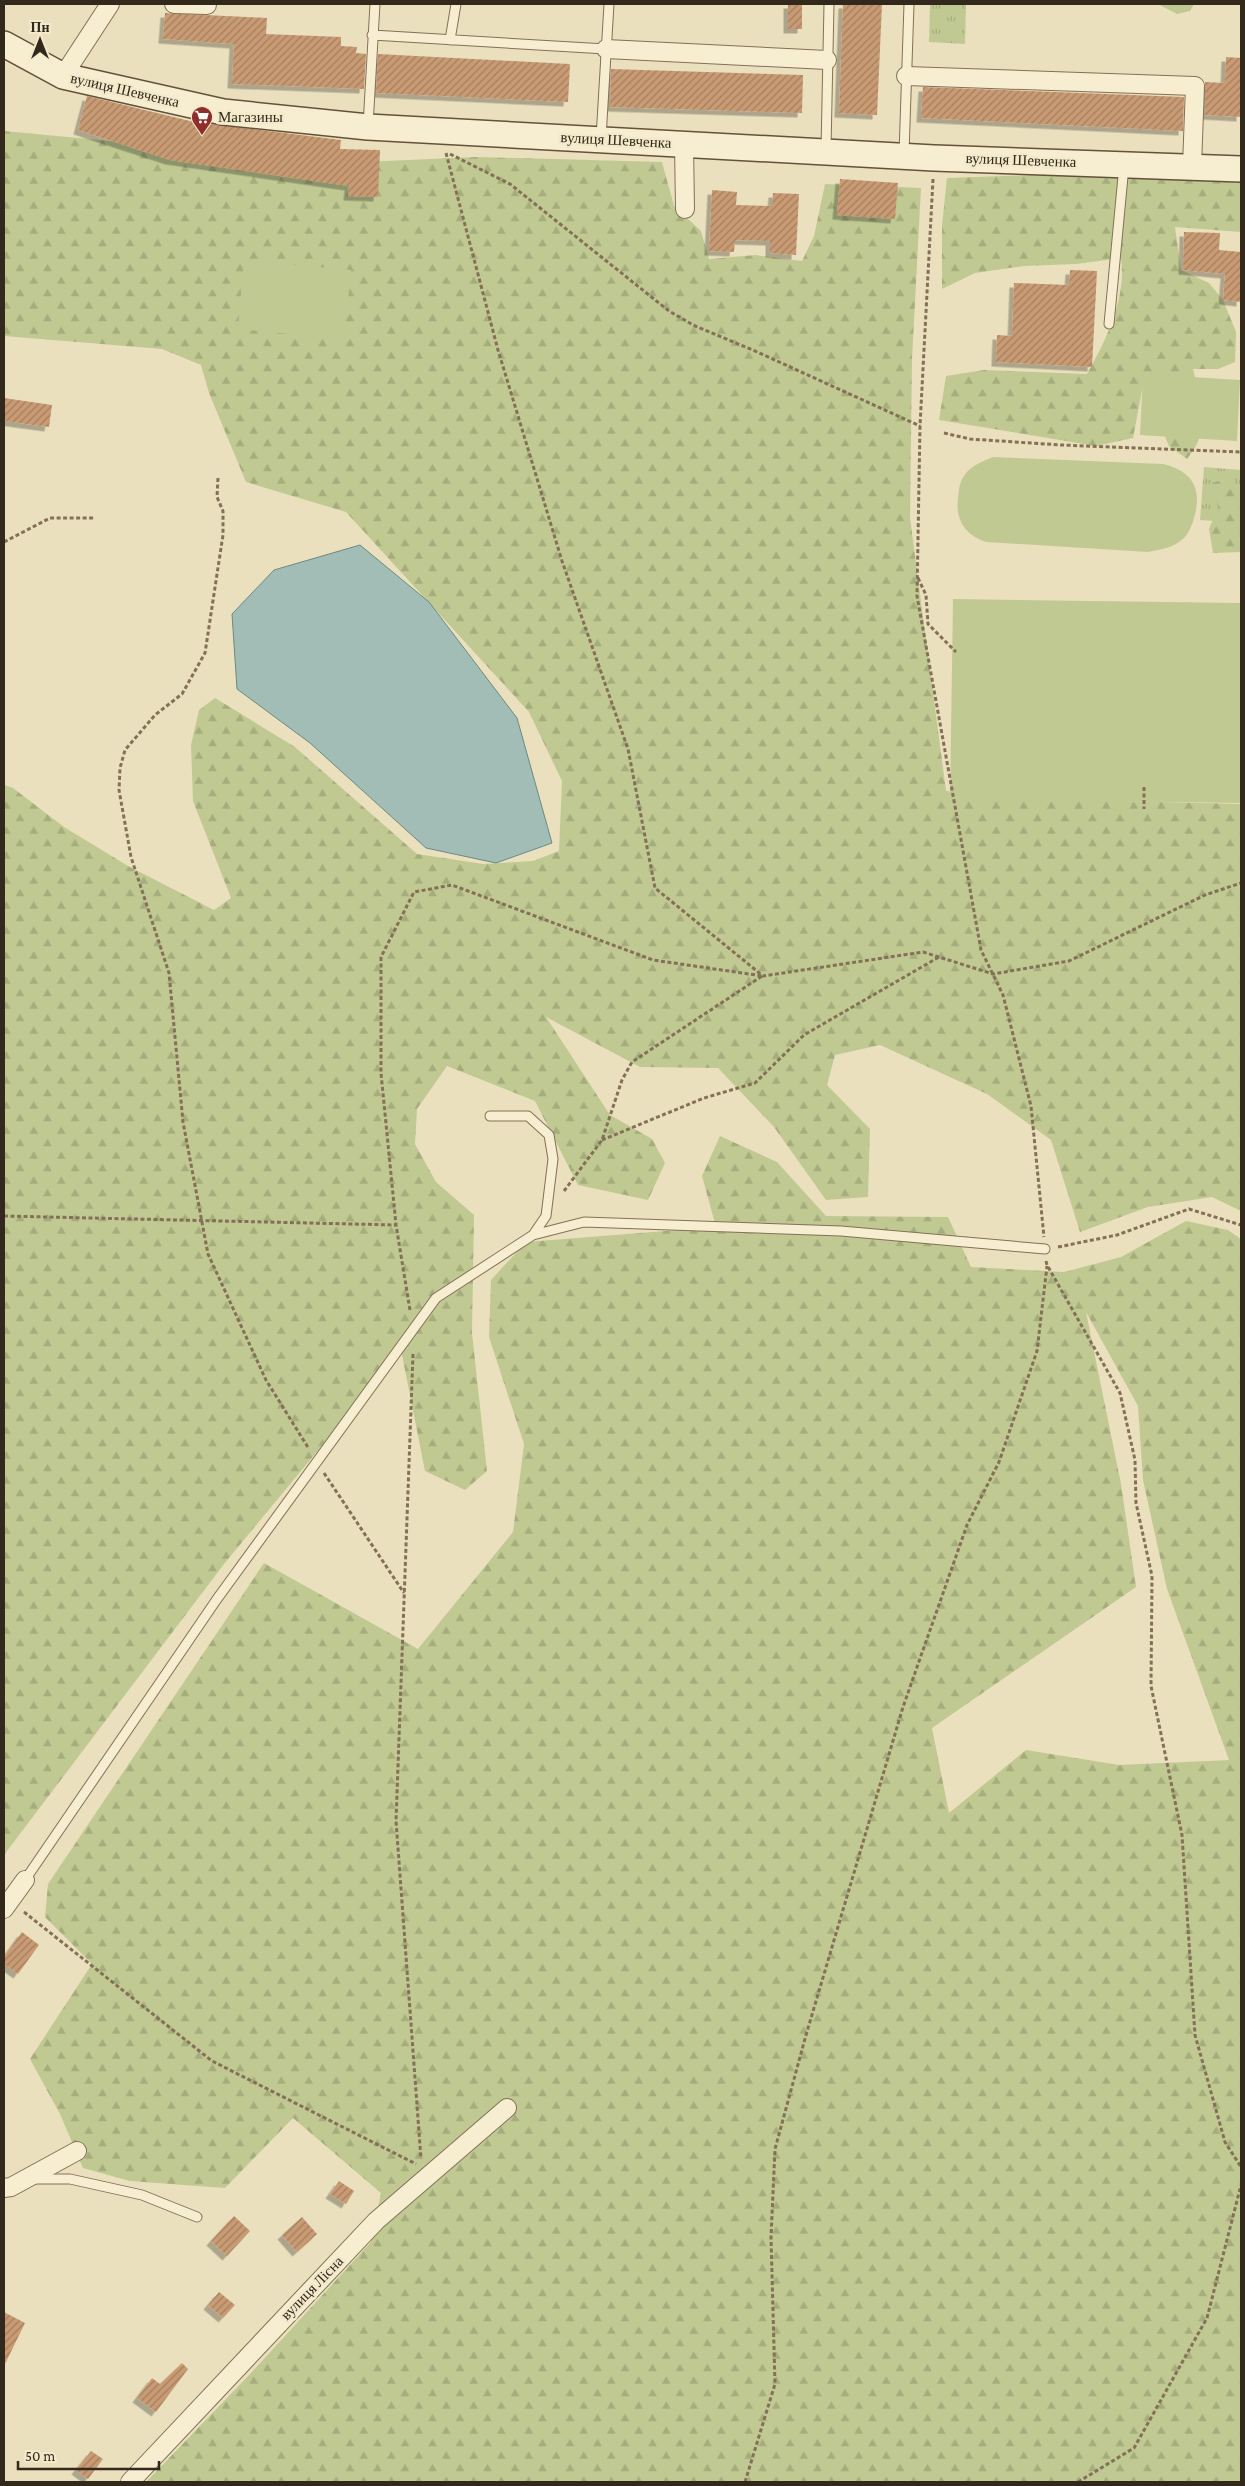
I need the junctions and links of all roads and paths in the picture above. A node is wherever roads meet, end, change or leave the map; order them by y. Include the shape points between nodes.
1 (110, 4) edge
2 (174, 4) edge
3 (375, 4) edge
4 (456, 4) edge
5 (609, 4) edge
6 (829, 4) edge
7 (909, 4) edge
8 (207, 5) dead end
9 (372, 35) junction
10 (450, 40) junction
11 (4, 44) edge
12 (606, 49) junction
13 (827, 60) junction
14 (63, 76) junction
15 (906, 76) junction
16 (368, 127) junction
17 (601, 140) junction
18 (684, 144) junction
19 (439, 149) dead end
20 (446, 152) junction
21 (826, 152) junction
22 (904, 156) junction
23 (934, 158) junction
24 (1124, 163) junction
25 (1192, 166) junction
26 (1241, 169) edge
27 (685, 209) dead end
28 (1109, 324) dead end
29 (920, 426) junction
30 (944, 433) dead end
31 (1241, 452) edge
32 (218, 478) dead end
33 (94, 518) dead end
34 (4, 542) edge
35 (917, 578) junction
36 (956, 652) dead end
37 (1144, 787) dead end
38 (1144, 809) dead end
39 (1241, 883) edge
40 (939, 957) junction
41 (993, 974) junction
42 (763, 976) junction
43 (490, 1116) dead end
44 (602, 1140) junction
45 (4, 1216) edge
46 (546, 1216) junction
47 (202, 1220) junction
48 (396, 1225) junction
49 (1241, 1225) edge
50 (533, 1235) junction
51 (1045, 1249) junction
52 (1047, 1265) junction
53 (414, 1328) junction
54 (317, 1461) junction
55 (404, 1593) junction
56 (25, 1880) joint
57 (7, 1905) edge
58 (507, 2108) dead end
59 (77, 2151) dead end
60 (1241, 2167) edge
61 (26, 2180) junction
62 (4, 2182) edge
63 (1241, 2185) edge
64 (4, 2188) edge
65 (197, 2217) dead end
66 (130, 2482) edge
67 (745, 2482) edge
68 (1078, 2482) edge

1 - 14 street
2 - 8 street
3 - 9 lane
4 - 10 lane
5 - 12 lane
6 - 13 lane
7 - 15 lane
9 - 10 lane
9 - 16 lane
10 - 12 lane
11 - 14 street, вулиця Шевченка
12 - 13 street
12 - 17 lane
13 - 21 lane
14 - 16 street, вулиця Шевченка via 223,112
15 - 22 lane
15 - 25 street via 1195,86
16 - 17 street, вулиця Шевченка
17 - 18 street, вулиця Шевченка
18 - 21 street, вулиця Шевченка
18 - 27 street
19 - 20 path
20 - 29 path via 510,184 669,311 693,325
20 - 42 path via 498,350 562,561 628,750 655,888
21 - 22 street, вулиця Шевченка
22 - 23 street, вулиця Шевченка
23 - 24 street, вулиця Шевченка
23 - 29 path
24 - 25 street, вулиця Шевченка
24 - 28 lane
25 - 26 street, вулиця Шевченка
29 - 35 path
30 - 31 path via 970,439 1061,445
32 - 47 path via 217,497 223,511 223,535 205,653 182,694 155,715 125,750 119,790 131,857 169,972 183,1122
33 - 34 path via 50,518
35 - 36 path via 926,594 928,624
35 - 41 path via 917,596 981,950
37 - 38 path
39 - 41 path via 1205,895 1069,960
40 - 41 path
40 - 42 path via 923,952
40 - 44 path via 804,1035 755,1083 704,1098
41 - 51 path via 1003,995 1031,1106
42 - 44 path via 632,1062 622,1080
42 - 48 path via 653,960 452,886 414,892 381,957 381,1073
43 - 46 lane via 528,1116 549,1135 553,1159
44 - 46 path
45 - 47 path
46 - 50 lane
47 - 48 path
47 - 54 path via 208,1254 266,1380
48 - 53 path
49 - 51 path via 1189,1208 1117,1235
50 - 51 lane via 584,1222 841,1231
50 - 53 lane via 436,1298
51 - 52 path
52 - 60 path via 1120,1394 1135,1460 1136,1503 1152,1576 1151,1686 1182,1835 1195,2035 1225,2142
52 - 67 path via 1037,1351 999,1462 967,1525 903,1707 775,2149 771,2237 775,2384
53 - 54 lane
53 - 55 path
54 - 55 path
54 - 56 lane via 217,1599
55 - 57 path via 396,1821 422,2167 212,2061
56 - 57 street
58 - 66 street, вулиця Лісна via 376,2221
59 - 61 street
61 - 62 lane
61 - 64 street
61 - 65 lane via 70,2178 142,2195
63 - 68 path via 1207,2318 1134,2448

